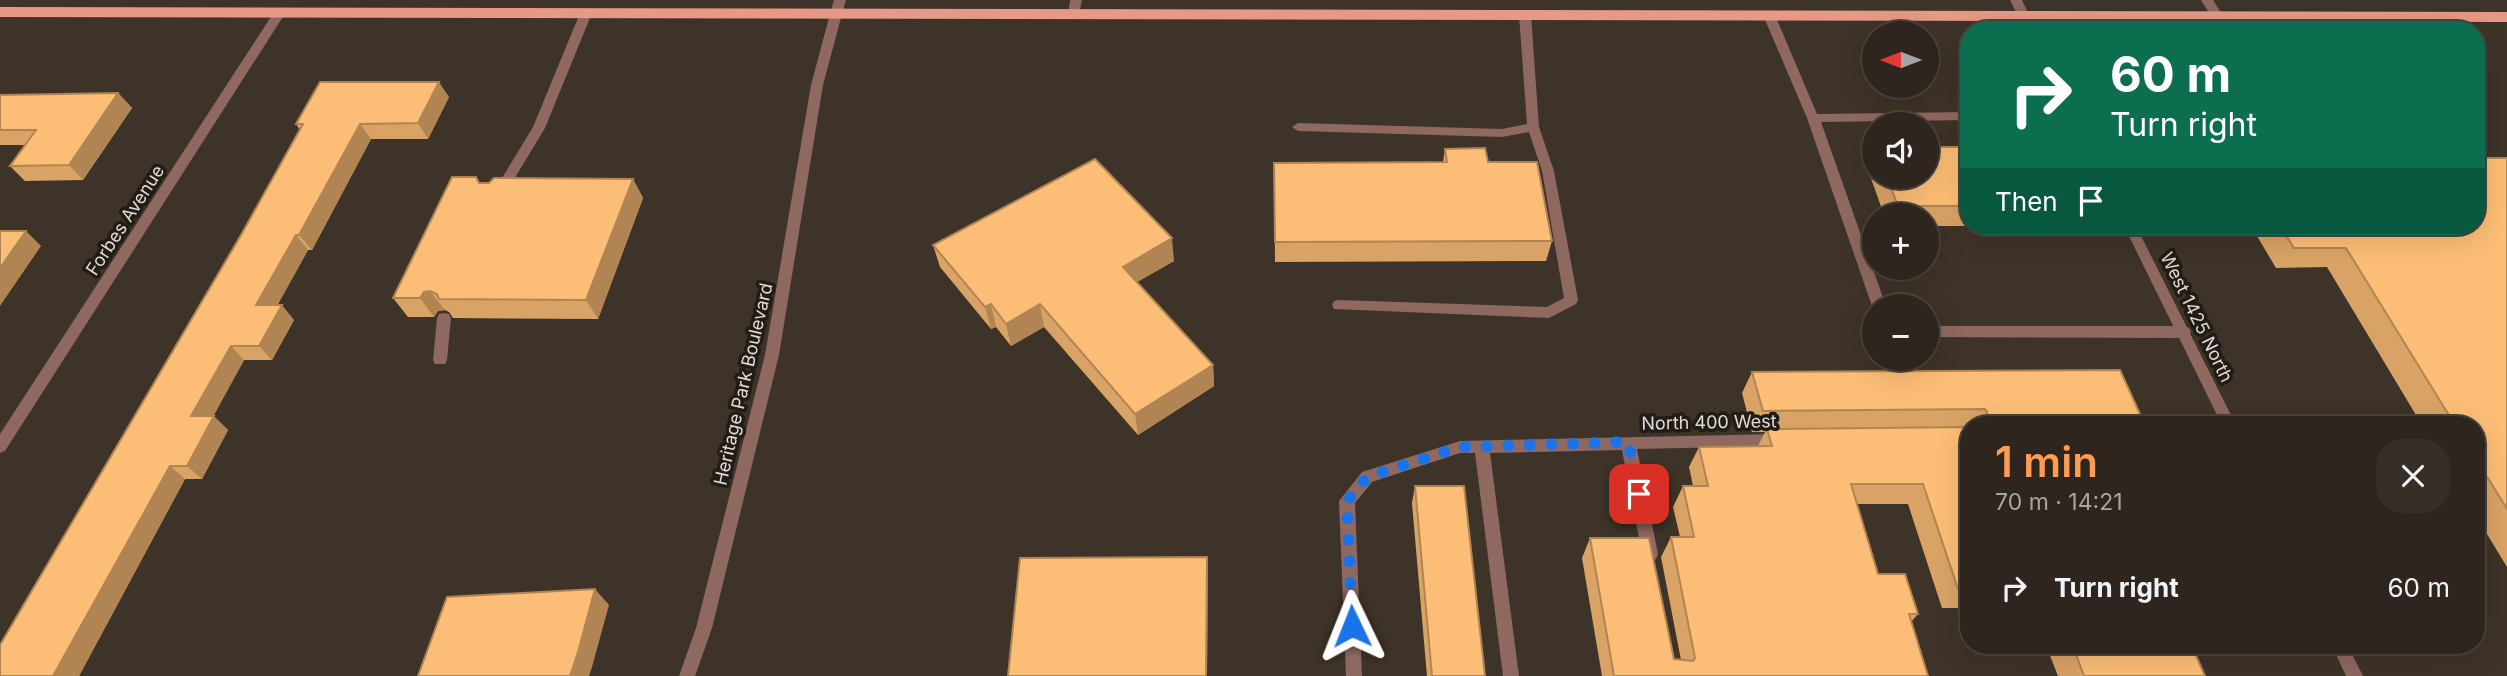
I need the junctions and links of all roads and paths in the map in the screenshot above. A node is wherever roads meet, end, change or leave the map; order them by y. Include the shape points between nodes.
1 (2015, 0) edge
2 (2207, 0) edge
3 (838, 7) edge
4 (1075, 7) edge
5 (0, 12) edge
6 (280, 12) junction
7 (586, 13) junction
8 (1525, 15) junction
9 (1769, 15) junction
10 (2023, 15) junction
11 (2217, 16) junction
12 (2507, 17) edge
13 (2026, 21) edge
14 (1960, 116) edge
15 (1813, 118) junction
16 (1298, 127) dead end
17 (1533, 128) junction
18 (497, 197) edge
19 (2135, 235) edge
20 (1875, 294) edge
21 (1339, 305) dead end
22 (444, 318) edge
23 (1939, 332) edge
24 (2184, 332) junction
25 (440, 360) dead end
26 (2225, 416) edge
27 (7, 425) edge
28 (1792, 440) edge
29 (1628, 442) junction
30 (0, 447) edge
31 (1482, 447) junction
32 (1654, 572) edge
33 (2344, 654) edge
34 (687, 676) edge
35 (1354, 676) edge
36 (1511, 676) edge
37 (2356, 676) edge

1 - 10 street
2 - 11 street
3 - 4 main road
3 - 7 main road
3 - 34 street, Heritage Park Boulevard via 815,98 772,355 704,628
4 - 8 main road
5 - 6 main road
6 - 7 main road
6 - 27 street, Forbes Avenue
7 - 18 street via 539,128
8 - 9 main road
8 - 17 street
9 - 10 main road
9 - 15 street
10 - 11 main road
10 - 13 street
11 - 12 main road
14 - 15 street
15 - 20 street
16 - 17 street via 1502,133
17 - 21 street via 1548,170 1571,300 1549,313
19 - 24 street, West 1425 North
22 - 25 street
23 - 24 street
24 - 26 street, West 1425 North
27 - 30 street, Forbes Avenue
28 - 29 street, North 400 West
29 - 31 street, North 400 West
29 - 32 street
31 - 35 street, North 400 West via 1460,447 1367,477 1347,501
31 - 36 street
33 - 37 street

